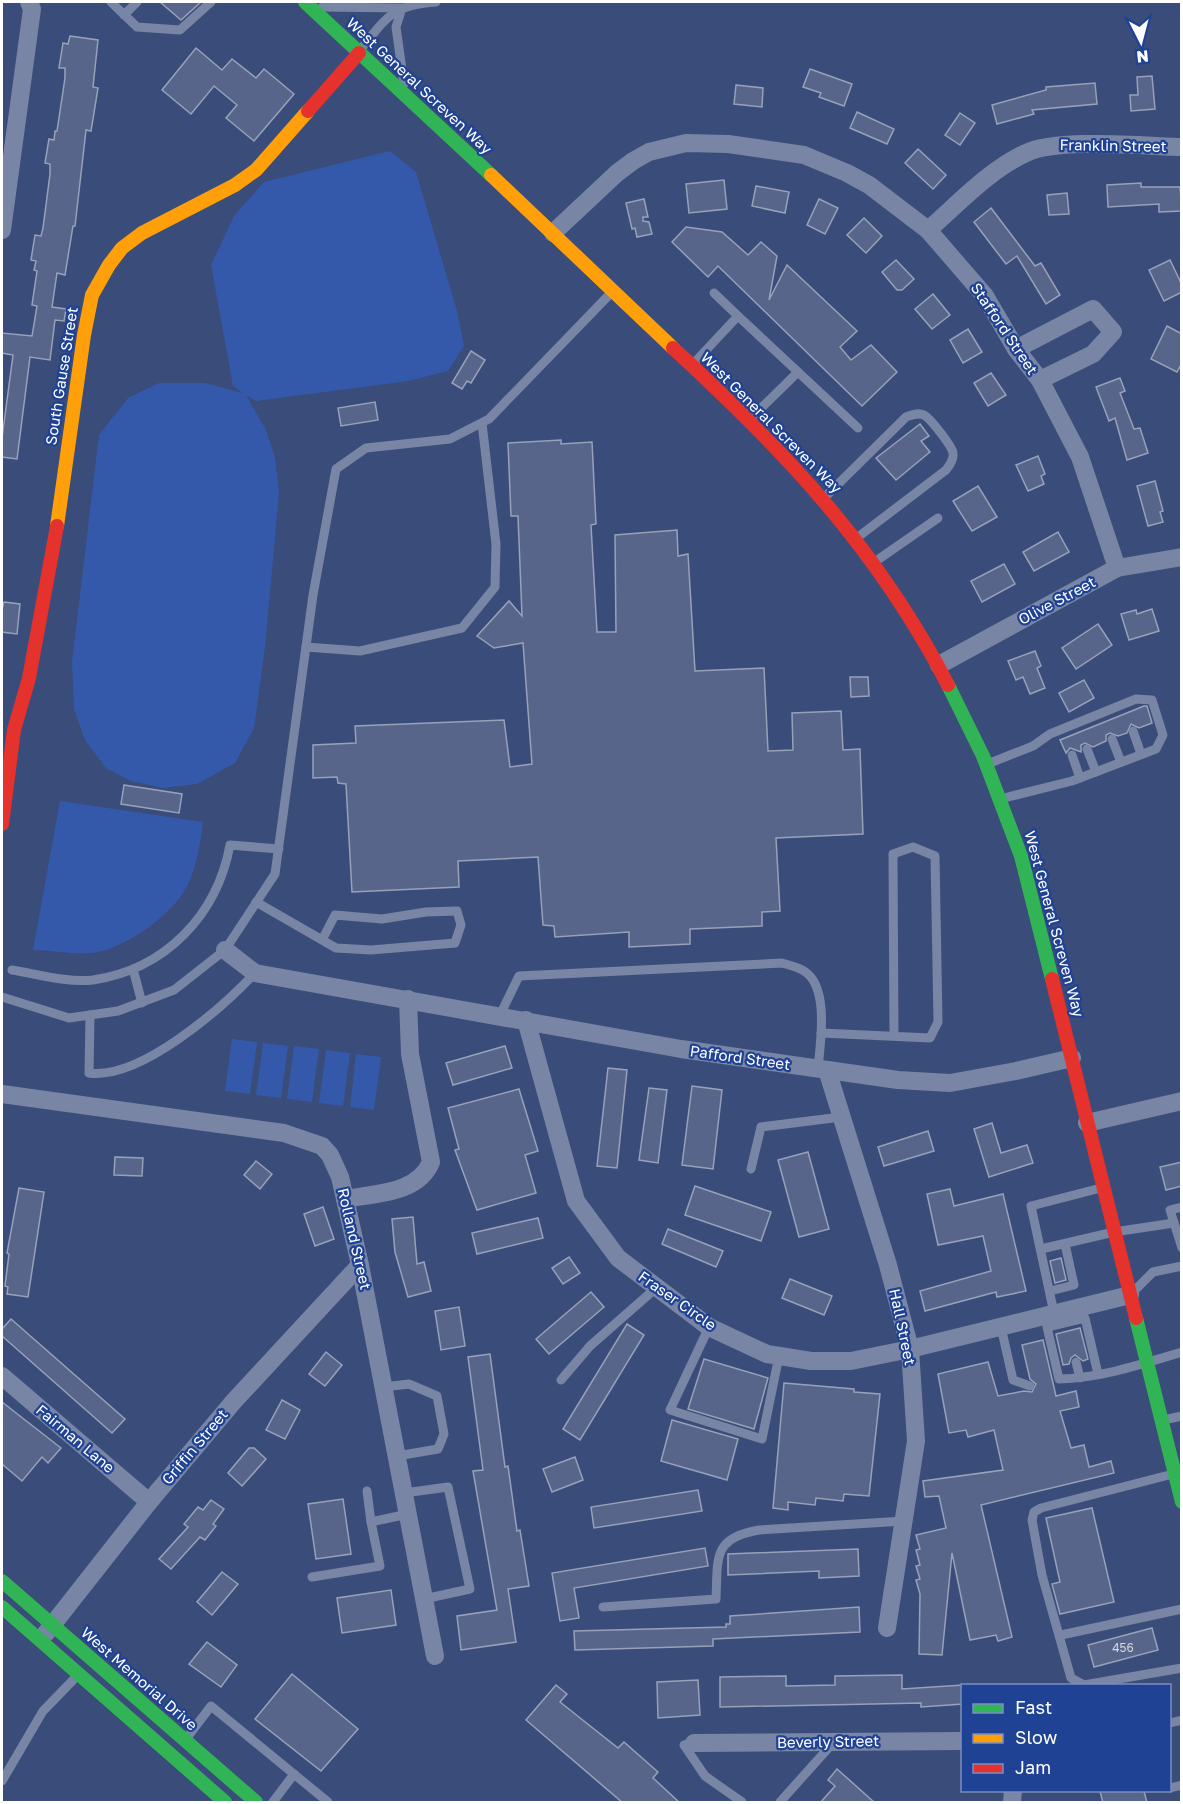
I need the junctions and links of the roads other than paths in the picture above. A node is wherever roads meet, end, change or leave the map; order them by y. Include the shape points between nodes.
1 (29, 2) edge
2 (111, 2) edge
3 (137, 2) edge
4 (211, 2) edge
5 (436, 2) edge
6 (308, 4) edge
7 (402, 8) junction
8 (124, 15) junction
9 (358, 53) junction
10 (406, 97) junction
11 (1182, 147) edge
12 (2, 230) edge
13 (928, 230) junction
14 (553, 233) junction
15 (613, 291) junction
16 (714, 293) dead end
17 (738, 316) junction
18 (1016, 349) junction
19 (691, 366) junction
20 (798, 372) junction
21 (1040, 381) junction
22 (748, 421) junction
23 (482, 423) junction
24 (858, 428) dead end
25 (824, 499) junction
26 (938, 518) dead end
27 (856, 538) junction
28 (1182, 557) edge
29 (874, 562) junction
30 (1117, 568) junction
31 (306, 647) junction
32 (939, 665) junction
33 (8, 730) edge
34 (1133, 731) dead end
35 (1112, 739) dead end
36 (1087, 749) dead end
37 (1141, 754) junction
38 (1072, 755) dead end
39 (1121, 762) junction
40 (987, 764) junction
41 (1095, 772) junction
42 (1080, 778) junction
43 (1002, 799) junction
44 (2, 824) edge
45 (279, 849) junction
46 (256, 902) junction
47 (322, 940) junction
48 (225, 950) junction
49 (133, 969) junction
50 (12, 970) dead end
51 (255, 974) junction
52 (2, 997) edge
53 (408, 999) junction
54 (142, 1002) junction
55 (90, 1015) junction
56 (500, 1015) junction
57 (526, 1020) junction
58 (821, 1033) junction
59 (894, 1036) junction
60 (1072, 1058) junction
61 (822, 1070) junction
62 (2, 1094) edge
63 (1182, 1101) edge
64 (842, 1117) junction
65 (1087, 1123) junction
66 (751, 1169) dead end
67 (1103, 1188) junction
68 (345, 1199) junction
69 (1182, 1207) edge
70 (1174, 1223) junction
71 (1114, 1232) junction
72 (1065, 1244) junction
73 (1182, 1248) edge
74 (1041, 1249) junction
75 (360, 1264) junction
76 (1182, 1266) edge
77 (656, 1288) junction
78 (1050, 1291) junction
79 (1130, 1295) junction
80 (1063, 1320) junction
81 (709, 1327) junction
82 (1001, 1327) junction
83 (910, 1349) junction
84 (1182, 1352) edge
85 (779, 1356) junction
86 (1076, 1362) dead end
87 (1147, 1362) junction
88 (1098, 1374) junction
89 (2, 1376) edge
90 (1080, 1378) junction
91 (561, 1380) dead end
92 (1030, 1386) dead end
93 (384, 1387) junction
94 (1182, 1416) edge
95 (1161, 1420) junction
96 (397, 1456) junction
97 (1178, 1473) edge
98 (367, 1491) dead end
99 (404, 1493) junction
100 (149, 1502) junction
101 (1182, 1502) edge
102 (408, 1514) junction
103 (904, 1521) junction
104 (371, 1522) junction
105 (312, 1577) dead end
106 (2, 1581) edge
107 (424, 1599) junction
108 (2, 1607) edge
109 (603, 1607) dead end
110 (1182, 1609) edge
111 (888, 1628) dead end
112 (47, 1632) junction
113 (1061, 1635) junction
114 (435, 1656) dead end
115 (1182, 1668) edge
116 (80, 1673) junction
117 (1082, 1684) edge
118 (1090, 1684) edge
119 (184, 1741) junction
120 (961, 1741) edge
121 (834, 1742) junction
122 (694, 1743) joint
123 (294, 1774) junction
124 (2, 1781) edge
125 (225, 1803) edge
126 (256, 1803) edge
127 (273, 1803) edge
128 (328, 1803) edge
129 (742, 1803) edge
130 (780, 1803) edge

1 - 12 street via 32,9 25,71
2 - 8 lane
3 - 8 lane
4 - 8 lane via 180,30 137,27
5 - 7 lane
6 - 7 lane
6 - 9 main road, West General Screven Way
7 - 9 lane via 389,14
7 - 10 lane via 396,27
9 - 10 main road, West General Screven Way
9 - 33 main road, South Gause Street via 256,170 235,186 142,233 122,248 100,280 87,314 53,555 29,678
10 - 14 main road, West General Screven Way
11 - 13 street, Franklin Street via 1048,145 1001,168
13 - 14 street, Stafford Street via 869,185 827,164 780,150 705,142 666,147 633,161
13 - 18 street, Stafford Street via 985,296
14 - 15 main road, West General Screven Way
15 - 19 main road, West General Screven Way
15 - 23 lane
16 - 17 lane
17 - 19 lane
17 - 20 lane
18 - 21 street, Stafford Street
18 - 21 street via 1093,309 1113,332 1093,354
19 - 22 main road, West General Screven Way
20 - 22 lane
20 - 24 lane
21 - 30 street, Stafford Street via 1080,457
22 - 25 main road, West General Screven Way
23 - 31 lane via 450,439 366,448 336,469
23 - 31 lane via 496,544 495,587 462,628 360,651
25 - 27 main road, West General Screven Way
25 - 27 lane via 906,417 925,416 942,435 953,452 946,470
26 - 29 lane
27 - 29 main road, West General Screven Way
28 - 30 street, Olive Street
29 - 32 main road, West General Screven Way
30 - 32 street, Olive Street
31 - 45 lane
32 - 40 main road, West General Screven Way
33 - 44 main road, South Gause Street
34 - 37 lane
35 - 39 lane
36 - 41 lane
37 - 39 lane
37 - 40 lane via 1156,749 1163,735 1152,700 1136,699 1125,709
38 - 42 lane
39 - 41 lane
40 - 43 main road, West General Screven Way
41 - 42 lane
42 - 43 lane
43 - 60 main road, West General Screven Way via 1032,893
45 - 46 lane via 275,874
45 - 49 lane via 230,845 225,872 194,925 173,947
46 - 47 lane
46 - 48 lane
47 - 47 lane via 336,948 371,950 455,943 460,925 457,911 382,919 335,915
48 - 51 street, Pafford Street
48 - 54 lane via 174,990
49 - 50 lane via 92,980
49 - 54 lane
51 - 53 street, Pafford Street
51 - 55 lane via 231,998 162,1050 128,1069 105,1075 89,1073
52 - 55 lane via 69,1018
53 - 56 street, Pafford Street
53 - 68 street via 410,1054 431,1162 414,1184
54 - 55 lane
56 - 57 street, Pafford Street
56 - 58 lane via 519,976 782,963 806,972 816,988
57 - 61 street, Pafford Street
57 - 77 street, Fraser Circle via 576,1200 618,1258
58 - 59 lane
58 - 61 lane
59 - 59 lane via 930,1038 938,1022 935,856 913,847 893,854
60 - 61 street, Pafford Street via 950,1083
60 - 65 main road, West General Screven Way
61 - 64 street, Hall Street
62 - 68 street, Rolland Street via 299,1137 322,1146 330,1155
63 - 65 street
64 - 66 lane via 761,1127
64 - 83 street, Hall Street
65 - 67 main road, West General Screven Way
67 - 71 main road, West General Screven Way
67 - 74 lane via 1031,1206
68 - 75 street, Rolland Street
69 - 70 lane via 1170,1210
70 - 71 lane
70 - 73 lane
71 - 72 lane
71 - 79 main road, West General Screven Way
72 - 74 lane
72 - 78 lane via 1074,1285
74 - 78 lane
75 - 93 street, Rolland Street
75 - 100 street, Griffin Street via 234,1401
76 - 79 lane via 1153,1272
77 - 81 street, Fraser Circle
77 - 91 lane via 590,1346
78 - 80 lane
79 - 80 street, Fraser Circle
79 - 87 main road, West General Screven Way
80 - 82 street, Fraser Circle
80 - 88 lane via 1085,1318
80 - 90 lane via 1047,1327 1057,1380
81 - 85 street, Fraser Circle
81 - 85 lane via 670,1410 762,1439
82 - 83 street, Fraser Circle
82 - 92 lane via 1012,1380
83 - 85 street, Fraser Circle via 851,1361
83 - 103 street, Hall Street via 916,1441
84 - 87 lane
86 - 90 lane
87 - 88 lane
87 - 95 main road, West General Screven Way
88 - 90 lane
89 - 100 street, Fairman Lane
93 - 96 street, Rolland Street
93 - 96 lane via 409,1384 437,1396 444,1434 438,1449
94 - 95 lane
95 - 97 main road, West General Screven Way
96 - 99 street, Rolland Street
97 - 101 main road, West General Screven Way
97 - 113 lane via 1034,1512 1037,1553
98 - 104 lane
99 - 102 street, Rolland Street
99 - 107 lane via 448,1487 470,1589
100 - 112 street, Griffin Street
102 - 104 lane
102 - 107 street, Rolland Street
103 - 109 lane via 759,1530 738,1535 720,1550 716,1599
103 - 111 street, Hall Street
104 - 105 lane via 380,1566
106 - 112 main road, West Memorial Drive
107 - 114 street, Rolland Street
108 - 112 main road, West Memorial Drive
110 - 113 lane
112 - 116 main road, West Memorial Drive
112 - 119 main road, West Memorial Drive
113 - 117 lane via 1071,1678
115 - 118 lane
116 - 124 lane via 43,1711
116 - 125 main road, West Memorial Drive
119 - 123 lane via 211,1706
119 - 126 main road, West Memorial Drive
120 - 121 street, Beverly Street
121 - 122 street, Beverly Street
121 - 130 lane
122 - 129 lane via 684,1745 705,1776
123 - 127 lane
123 - 128 lane

